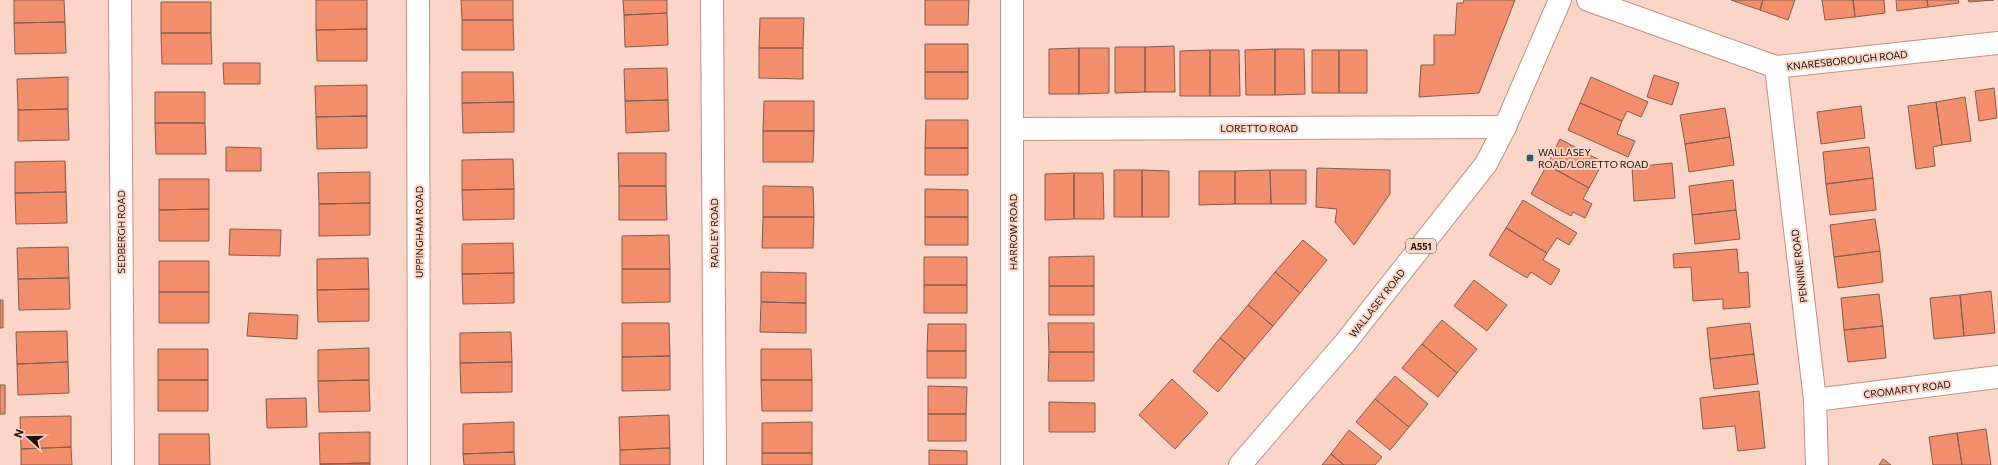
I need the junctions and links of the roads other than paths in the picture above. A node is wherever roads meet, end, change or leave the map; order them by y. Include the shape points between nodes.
1 (120, 0) edge
2 (418, 0) edge
3 (712, 0) edge
4 (1012, 0) edge
5 (1560, 0) edge
6 (1588, 0) edge
7 (1998, 43) edge
8 (1776, 67) junction
9 (1505, 127) junction
10 (1013, 130) junction
11 (1998, 377) edge
12 (1815, 400) junction
13 (123, 465) edge
14 (419, 465) edge
15 (715, 465) edge
16 (1012, 465) edge
17 (1240, 465) edge
18 (1818, 465) edge

1 - 13 street, SEDBERGH ROAD
2 - 14 street, UPPINGHAM ROAD
3 - 15 street, RADLEY ROAD
4 - 10 street, HARROW ROAD
5 - 9 street, WALLASEY ROAD / A551
6 - 8 street, KNARESBOROUGH ROAD
7 - 8 street, KNARESBOROUGH ROAD
8 - 12 street, PENNINE ROAD
9 - 10 street, LORETTO ROAD
9 - 17 street, WALLASEY ROAD / A551 via 1481,170 1345,342
10 - 16 street, HARROW ROAD
11 - 12 street, CROMARTY ROAD
12 - 18 street, PENNINE ROAD

